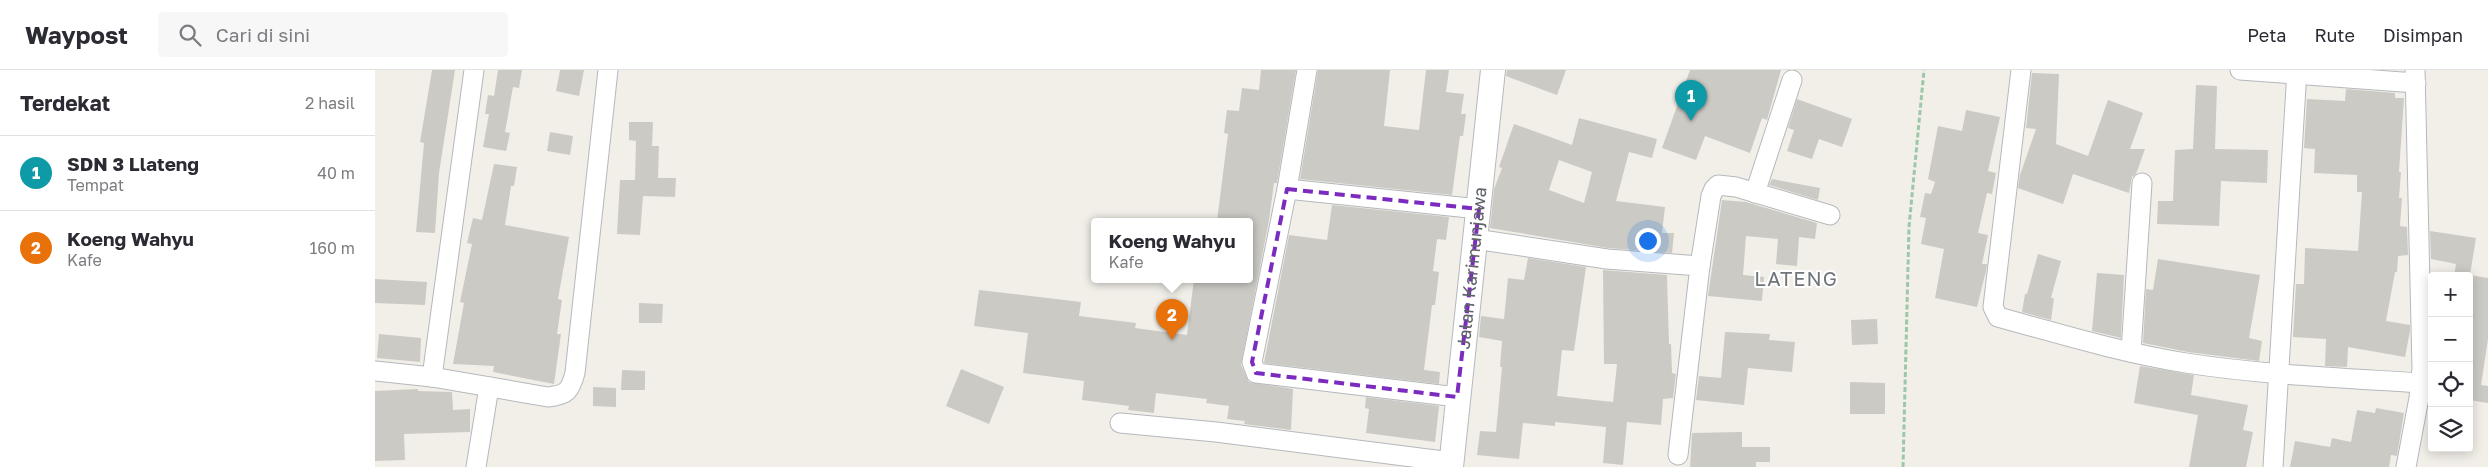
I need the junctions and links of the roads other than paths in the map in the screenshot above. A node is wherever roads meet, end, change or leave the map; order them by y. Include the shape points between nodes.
1 (474, 70) edge
2 (608, 70) edge
3 (1307, 70) edge
4 (1493, 70) edge
5 (2021, 70) edge
6 (2240, 70) edge
7 (2297, 72) edge
8 (2415, 77) edge
9 (1792, 80) dead end
10 (2142, 183) dead end
11 (1287, 189) junction
12 (1755, 193) junction
13 (1479, 209) junction
14 (1830, 215) dead end
15 (1475, 239) junction
16 (1700, 266) junction
17 (2131, 352) junction
18 (375, 371) edge
19 (2280, 375) junction
20 (432, 377) junction
21 (2421, 383) junction
22 (489, 386) junction
23 (1457, 397) junction
24 (1120, 423) dead end
25 (1678, 455) dead end
26 (1451, 464) edge
27 (476, 467) edge
28 (2273, 467) edge
29 (2406, 467) edge

1 - 20 street
2 - 22 street via 571,388 561,396 548,397
3 - 11 street
4 - 13 street, Jalan Karimunjawa
5 - 17 street via 1993,307 1995,313 1998,317
6 - 7 street
7 - 8 street
7 - 19 street
8 - 21 street
9 - 12 street
10 - 17 street
11 - 13 street
11 - 23 street via 1252,362 1256,373
12 - 14 street
12 - 16 street via 1726,185 1718,185 1714,189
13 - 15 street, Jalan Karimunjawa
15 - 16 street via 1607,259
15 - 23 street, Jalan Karimunjawa
16 - 25 street
17 - 19 street via 2185,363
18 - 20 street
19 - 21 street
19 - 28 street
20 - 22 street
21 - 29 street
22 - 27 street
23 - 26 street, Jalan Karimunjawa
24 - 26 street via 1216,432

